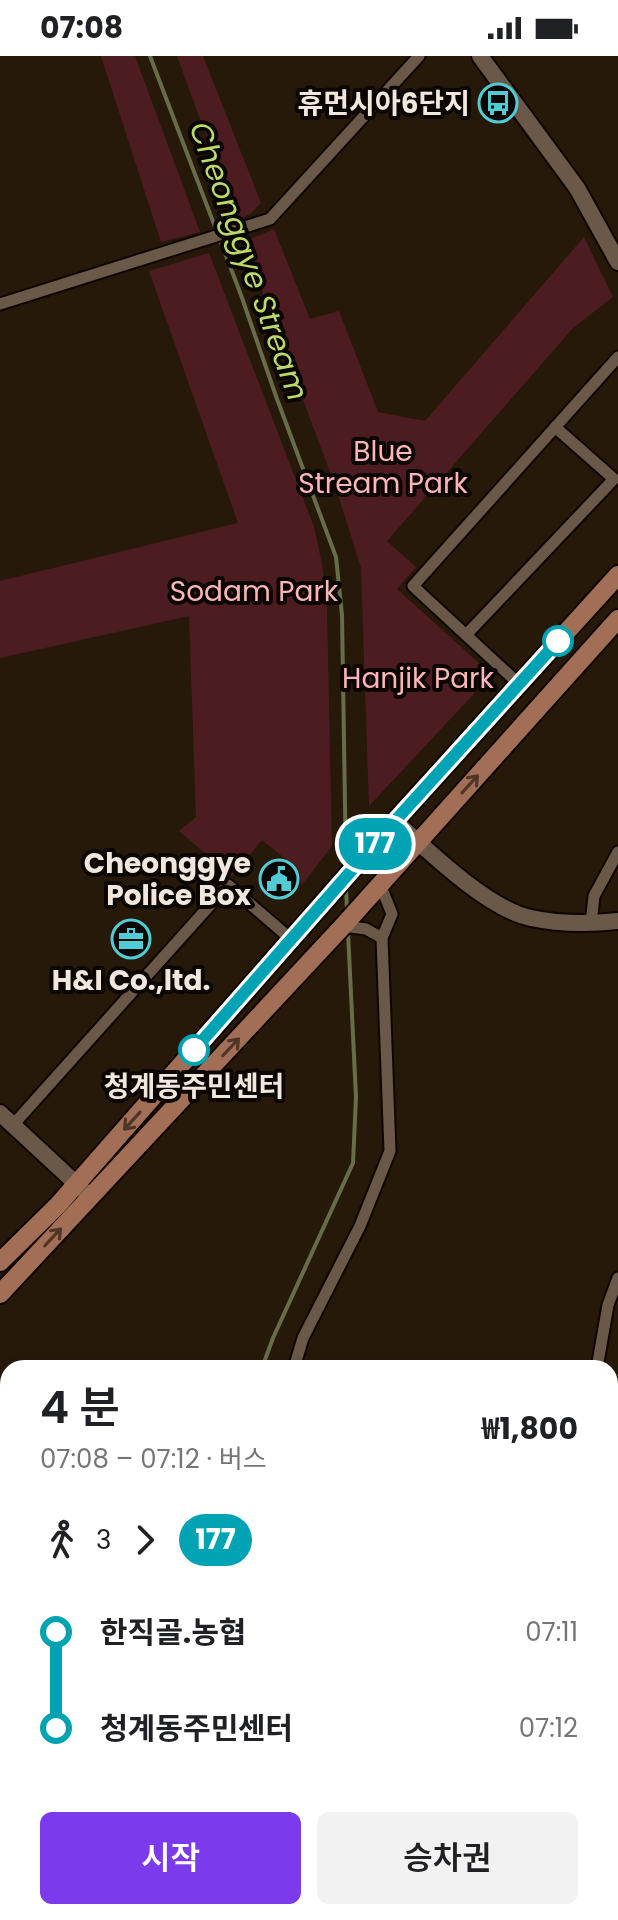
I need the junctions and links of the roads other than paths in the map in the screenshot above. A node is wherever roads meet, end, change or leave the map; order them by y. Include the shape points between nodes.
1 (419, 56) edge
2 (480, 56) edge
3 (618, 262) edge
4 (0, 304) edge
5 (618, 357) edge
6 (555, 427) junction
7 (618, 575) edge
8 (618, 619) edge
9 (466, 635) junction
10 (519, 684) junction
11 (395, 821) junction
12 (418, 842) junction
13 (618, 852) edge
14 (378, 887) junction
15 (618, 921) edge
16 (591, 924) junction
17 (343, 926) junction
18 (382, 938) junction
19 (292, 940) junction
20 (6, 1119) edge
21 (75, 1183) junction
22 (91, 1197) junction
23 (0, 1262) edge
24 (618, 1278) edge
25 (0, 1294) edge
26 (296, 1360) edge
27 (598, 1360) edge

1 - 4 street via 270,219
2 - 3 street via 577,188
5 - 6 street
6 - 9 street via 413,586
6 - 9 street via 614,479
7 - 10 main road
12 -> 8 main road
9 - 10 street
10 - 11 main road
11 - 12 street
11 - 19 main road
12 - 14 main road
12 - 16 street via 480,894 528,918
13 - 16 street via 594,896
14 - 17 main road
14 - 18 street via 392,914
15 - 16 street
17 - 18 street
22 -> 17 main road
18 - 26 street via 390,1151
19 - 20 street via 228,885
19 -> 21 main road
20 - 21 street
21 - 22 street
21 - 23 main road
25 -> 22 main road
24 - 27 street

